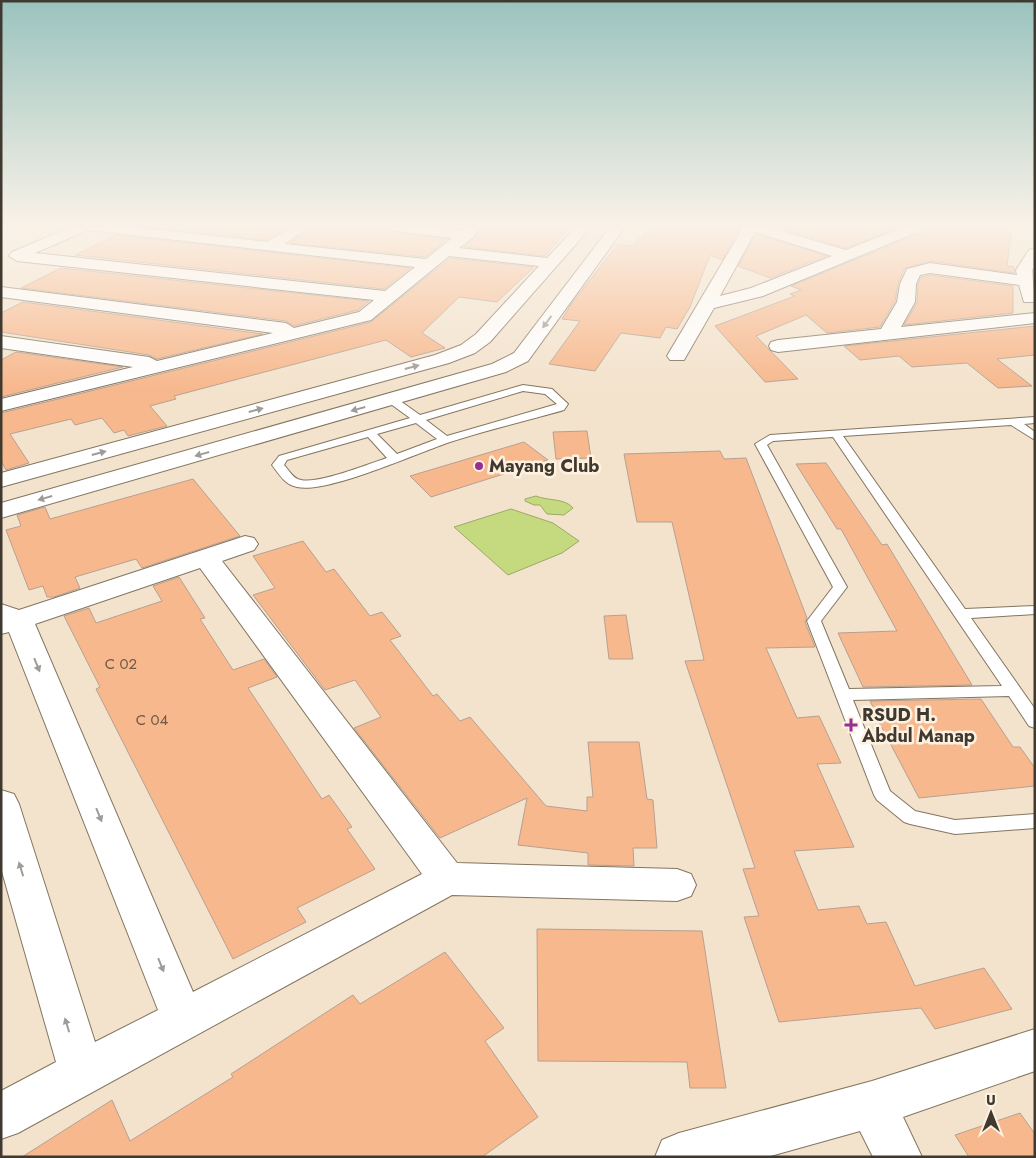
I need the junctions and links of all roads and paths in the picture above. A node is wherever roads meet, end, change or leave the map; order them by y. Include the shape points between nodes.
1 (217, 281) edge
2 (409, 281) edge
3 (542, 281) edge
4 (565, 281) edge
5 (720, 281) edge
6 (761, 281) edge
7 (783, 281) edge
8 (909, 281) edge
9 (1025, 281) edge
10 (773, 285) junction
11 (1, 292) edge
12 (389, 297) junction
13 (707, 304) junction
14 (1035, 312) edge
15 (1035, 318) edge
16 (300, 331) junction
17 (887, 335) junction
18 (509, 338) junction
19 (1, 342) edge
20 (778, 346) dead end
21 (677, 356) dead end
22 (163, 365) junction
23 (392, 400) junction
24 (1, 405) edge
25 (418, 419) junction
26 (1035, 420) edge
27 (1014, 422) junction
28 (370, 433) junction
29 (836, 434) junction
30 (1035, 437) edge
31 (445, 440) junction
32 (395, 459) junction
33 (1, 480) edge
34 (1, 511) edge
35 (245, 544) dead end
36 (205, 557) junction
37 (1035, 610) edge
38 (959, 614) junction
39 (7, 619) edge
40 (1013, 691) junction
41 (844, 696) junction
42 (1035, 722) edge
43 (1, 804) edge
44 (1035, 822) edge
45 (447, 879) junction
46 (677, 885) dead end
47 (183, 1018) junction
48 (1035, 1050) edge
49 (81, 1071) junction
50 (872, 1104) junction
51 (1, 1116) edge
52 (680, 1157) edge
53 (898, 1157) edge

1 - 12 street
2 - 12 street
3 - 18 street
4 -> 18 street
5 - 13 street
6 - 10 street
7 - 10 street
8 - 17 street via 906,302
9 - 14 street
10 - 13 street
11 - 16 street
12 - 16 street via 365,316
13 - 21 street
15 - 17 street
16 - 22 street
17 - 20 street
18 - 23 street via 522,357 499,368
33 -> 18 street
19 - 22 street
22 - 24 street
23 - 25 lane
23 -> 34 street
25 - 28 lane
25 - 31 lane
25 - 31 lane via 524,388 548,391 563,404 560,408
26 - 27 lane
27 - 29 lane
27 - 30 lane
28 - 32 lane
28 - 32 lane via 283,458 278,465 290,480 299,484 318,483
29 - 38 lane
29 - 41 lane via 770,438 762,444 840,587 814,621
31 - 32 lane
35 - 36 street
36 - 39 street
36 - 45 street
37 - 38 lane
38 - 40 lane
39 -> 47 street
40 - 41 lane
40 - 42 lane
41 - 44 lane via 883,795 910,817 956,827
49 -> 43 street
45 - 46 street
45 - 47 street
47 - 49 street
48 - 50 street
49 - 51 street
50 - 52 street
50 - 53 street

